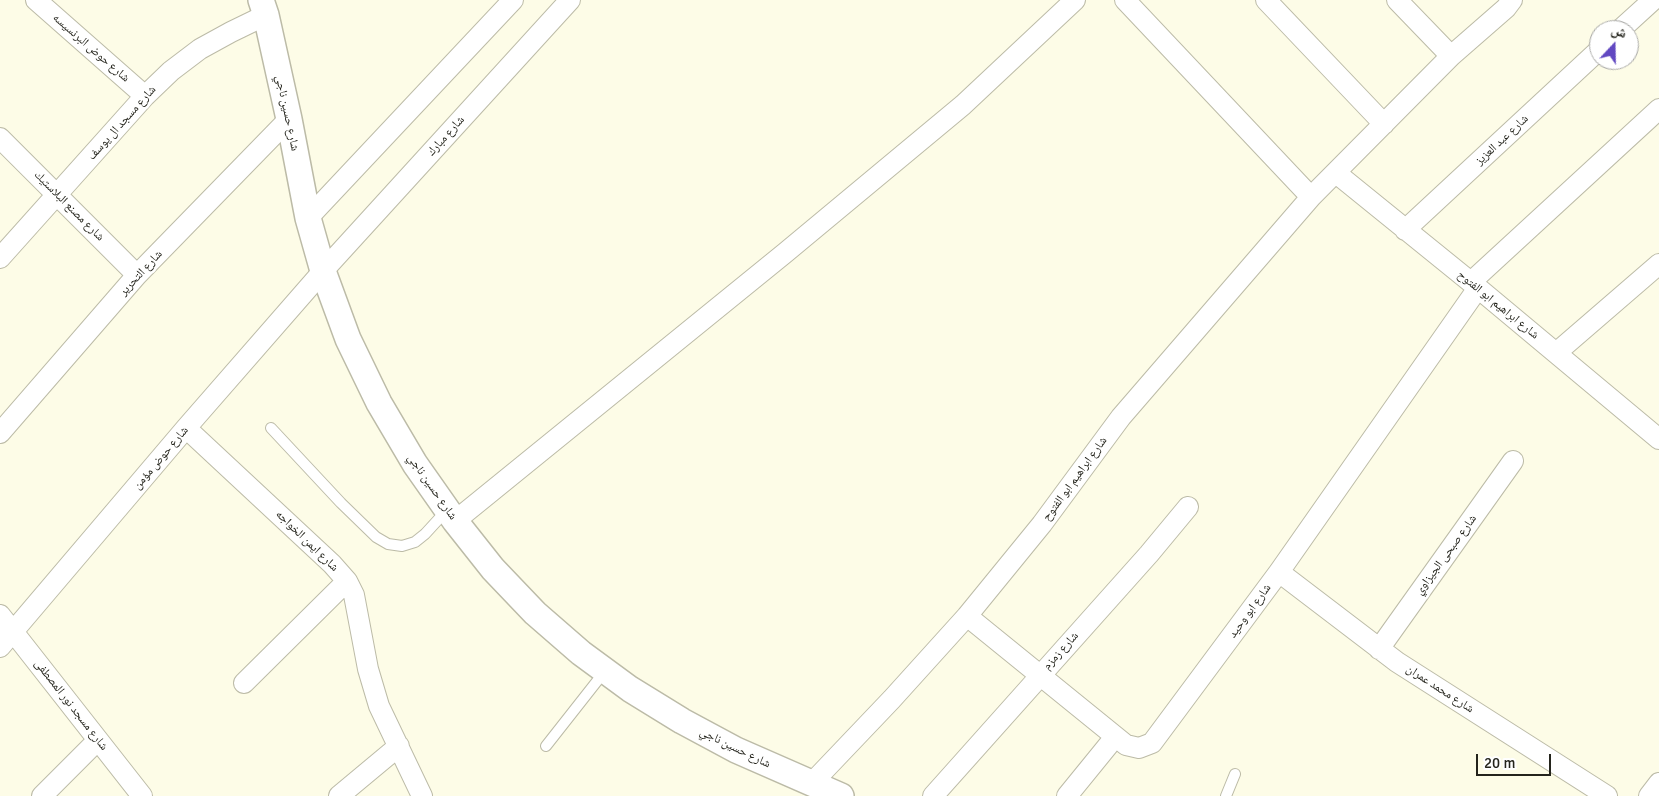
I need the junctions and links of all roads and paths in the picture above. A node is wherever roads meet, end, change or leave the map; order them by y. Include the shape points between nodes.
1 (36, 0) edge
2 (513, 0) edge
3 (570, 0) edge
4 (1075, 0) edge
5 (1125, 0) edge
6 (1266, 0) edge
7 (1397, 0) edge
8 (1653, 0) edge
9 (1509, 4) edge
10 (263, 8) edge
11 (1631, 20) edge
12 (1451, 56) junction
13 (1589, 59) edge
14 (146, 96) junction
15 (1659, 109) edge
16 (289, 119) junction
17 (1384, 124) junction
18 (0, 138) edge
19 (1336, 172) junction
20 (58, 195) junction
21 (1311, 197) junction
22 (308, 218) junction
23 (1405, 230) junction
24 (0, 258) edge
25 (1659, 264) edge
26 (323, 271) junction
27 (137, 275) junction
28 (1474, 285) junction
29 (1556, 353) junction
30 (186, 428) junction
31 (271, 428) dead end
32 (0, 432) edge
33 (1659, 439) edge
34 (1513, 461) dead end
35 (1188, 506) dead end
36 (451, 515) junction
37 (1279, 572) junction
38 (347, 581) junction
39 (0, 615) edge
40 (967, 616) junction
41 (13, 632) junction
42 (0, 647) edge
43 (1379, 649) junction
44 (605, 671) junction
45 (1040, 675) junction
46 (244, 683) dead end
47 (1115, 737) junction
48 (98, 740) junction
49 (399, 746) junction
50 (546, 746) dead end
51 (1235, 774) dead end
52 (1659, 783) edge
53 (811, 784) junction
54 (42, 796) edge
55 (142, 796) edge
56 (339, 796) edge
57 (422, 796) edge
58 (841, 796) edge
59 (933, 796) edge
60 (1066, 796) edge
61 (1226, 796) edge
62 (1607, 796) edge
63 (1649, 796) edge

1 - 14 street, شارع حوض البرنسيسه
2 - 22 street
3 - 26 street, شارع مبارك
4 - 36 street via 962,105 785,253
5 - 21 street
6 - 17 street
7 - 12 street
8 - 11 street
9 - 12 street, شارع ابراهيم ابو الفتوح
10 - 14 street, شارع مسجد ال يوسف via 171,71
10 - 16 street, شارع حسين ناجي
12 - 17 street, شارع ابراهيم ابو الفتوح
13 - 23 street, شارع عبد العزيز
14 - 20 street, شارع مسجد ال يوسف
15 - 28 street, شارع ابو وحيد
16 - 22 street, شارع حسين ناجي
16 - 27 street, شارع التحرير
17 - 19 street, شارع ابراهيم ابو الفتوح
18 - 20 street, شارع مصنع البلاستيك
19 - 21 street, شارع ابراهيم ابو الفتوح
19 - 23 street, شارع ابراهيم ابو الفتوح
20 - 24 street, شارع مسجد ال يوسف
20 - 27 street, شارع مصنع البلاستيك
21 - 40 street, شارع ابراهيم ابو الفتوح via 1121,417 1042,524
22 - 26 street, شارع حسين ناجي
23 - 28 street, شارع ابراهيم ابو الفتوح
25 - 29 street
26 - 30 street, شارع حوض مؤمن
26 - 36 street, شارع حسين ناجي via 348,339 379,403 415,464
27 - 32 street, شارع التحرير
28 - 29 street, شارع ابراهيم ابو الفتوح
28 - 37 street, شارع ابو وحيد
29 - 33 street, شارع ابراهيم ابو الفتوح
30 - 38 street, شارع ايمن الخواجه
30 - 41 street, شارع حوض مؤمن
31 - 36 lane via 341,503 376,537 388,544 402,546 415,542
34 - 43 street, شارع صبحى الجيزاوي
35 - 45 street, شارع زمزم
36 - 44 street, شارع حسين ناجي via 493,569 535,612
37 - 43 street, شارع محمد عمران
37 - 47 street, شارع ابو وحيد via 1152,743 1139,748 1126,745
38 - 46 street
38 - 49 street, شارع ايمن الخواجه via 358,610 372,688
39 - 41 street, شارع مسجد نور المصطفى
40 - 45 street, شارع ابو وحيد
40 - 53 street, شارع ابراهيم ابو الفتوح
41 - 42 street, شارع حوض مؤمن
41 - 48 street, شارع مسجد نور المصطفى
43 - 62 street, شارع محمد عمران
44 - 50 lane
44 - 53 street, شارع حسين ناجي via 682,721
45 - 47 street, شارع ابو وحيد
45 - 59 street, شارع زمزم
47 - 60 street
48 - 54 street
48 - 55 street, شارع مسجد نور المصطفى
49 - 56 street
49 - 57 street, شارع ايمن الخواجه
51 - 61 lane
52 - 63 street
53 - 58 street, شارع حسين ناجي

